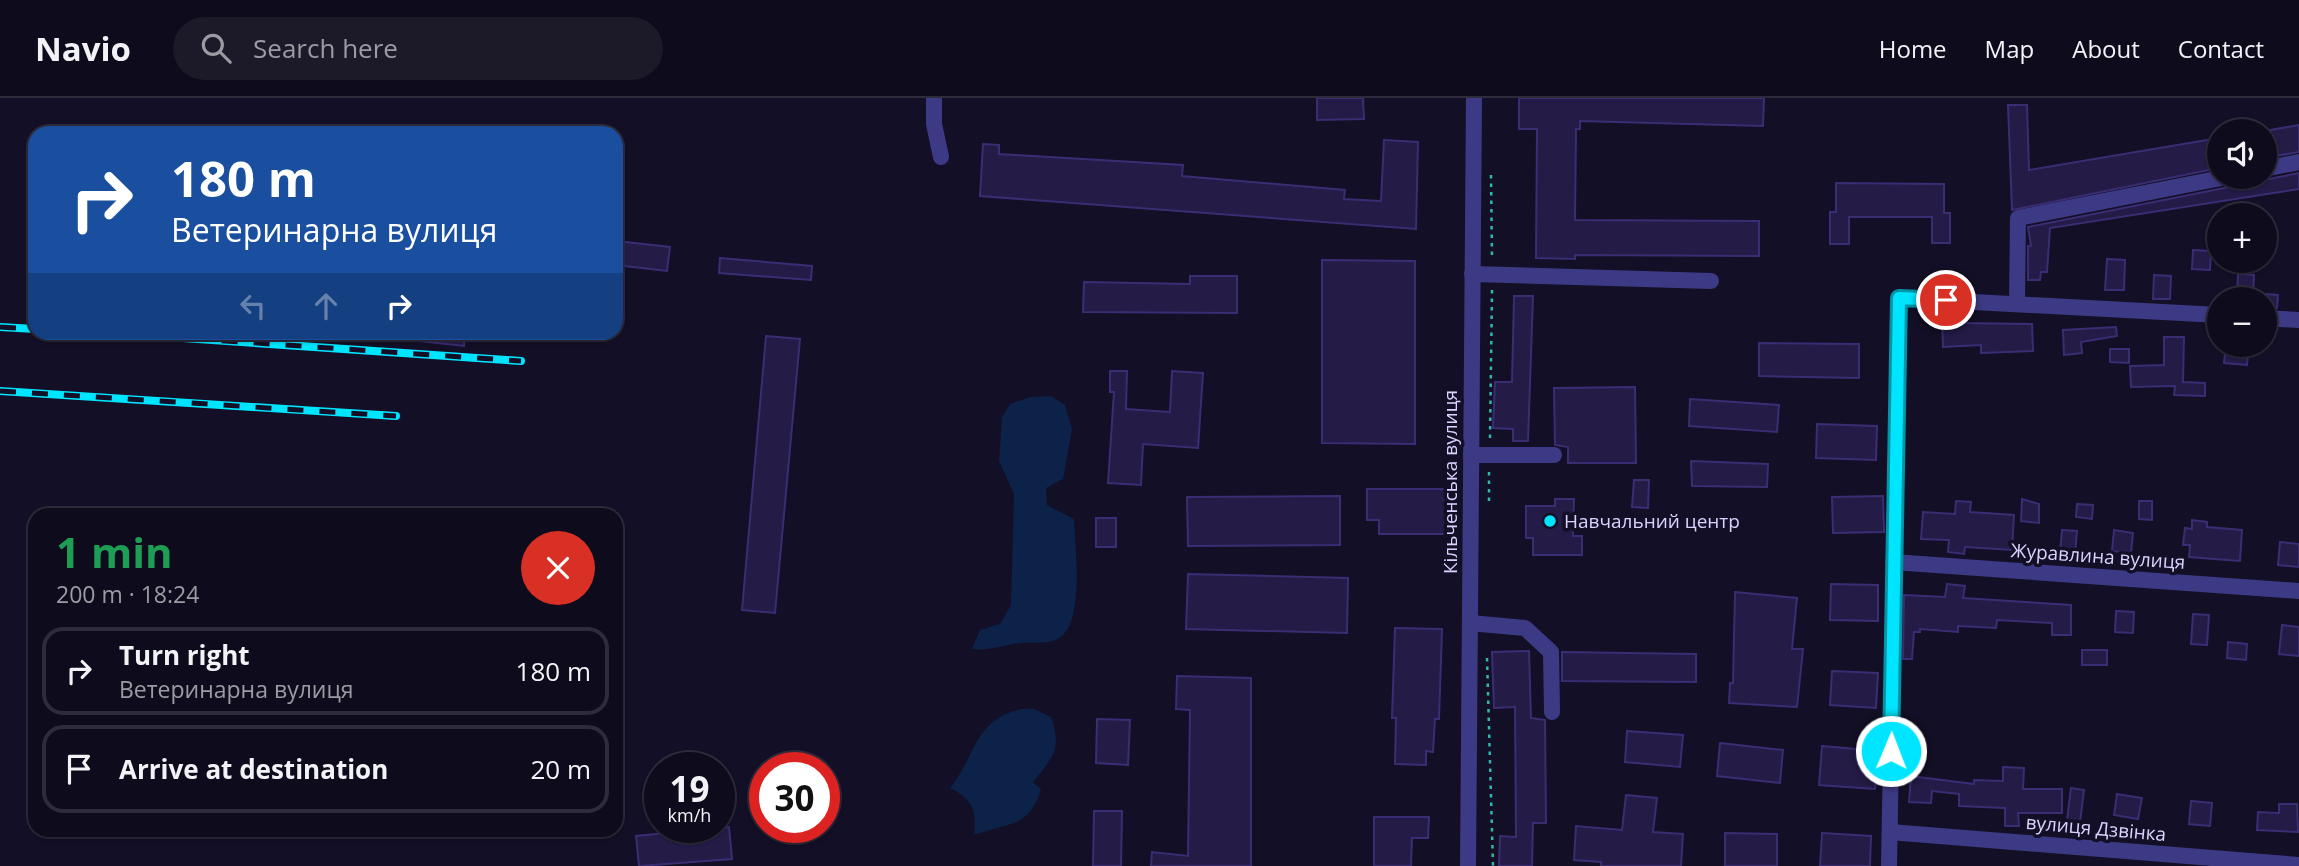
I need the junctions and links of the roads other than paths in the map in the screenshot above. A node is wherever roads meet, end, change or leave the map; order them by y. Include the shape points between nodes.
1 (934, 98) edge
2 (1474, 98) edge
3 (941, 157) dead end
4 (2299, 162) edge
5 (2277, 166) edge
6 (2207, 181) edge
7 (1472, 274) junction
8 (1711, 281) dead end
9 (2017, 303) junction
10 (2207, 314) edge
11 (2277, 319) edge
12 (2299, 320) edge
13 (1471, 455) junction
14 (1554, 455) dead end
15 (1893, 562) junction
16 (2299, 591) edge
17 (1470, 623) junction
18 (1552, 712) dead end
19 (1890, 832) junction
20 (2299, 865) edge
21 (1468, 866) edge
22 (1889, 866) edge

1 - 3 street
2 - 7 street, Кільченська вулиця
4 - 5 street
6 - 9 street via 2018,218
7 - 8 street
7 - 13 street, Кільченська вулиця
9 - 10 street
9 - 15 street via 1899,298
11 - 12 street
13 - 14 street
13 - 17 street, Кільченська вулиця
15 - 16 street, Журавлина вулиця
15 - 19 street
17 - 18 street via 1525,628 1551,652
17 - 21 street, Кільченська вулиця
19 - 20 street, вулиця Дзвінка
19 - 22 street

